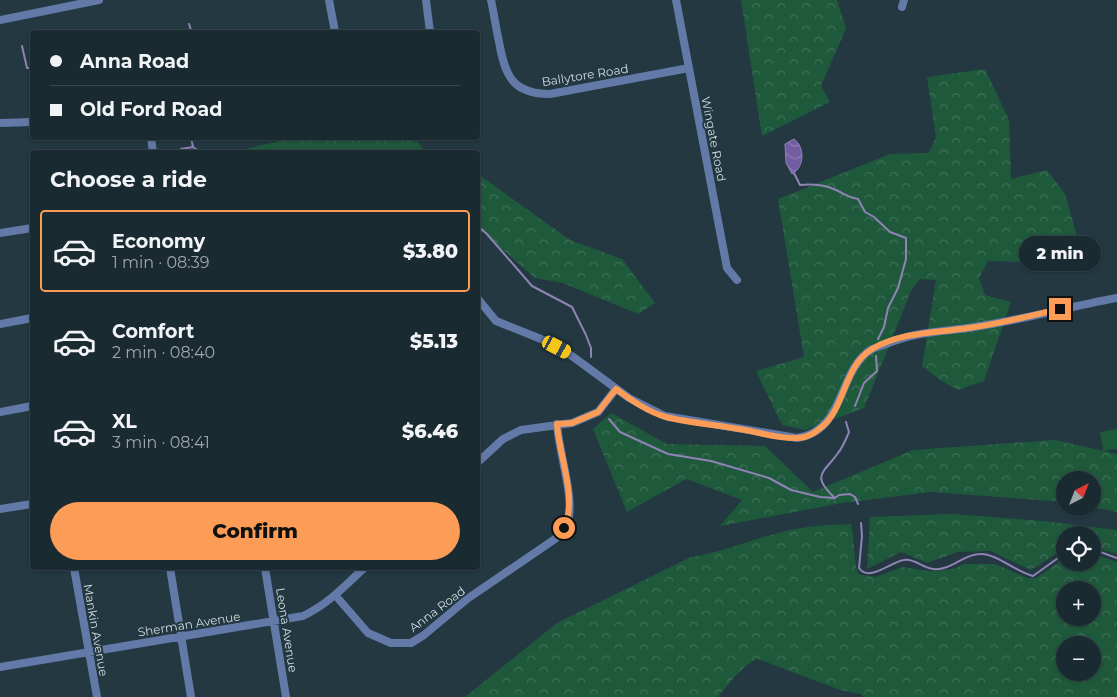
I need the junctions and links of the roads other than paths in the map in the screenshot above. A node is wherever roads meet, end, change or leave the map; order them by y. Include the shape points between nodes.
1 (100, 0) edge
2 (329, 0) edge
3 (426, 0) edge
4 (491, 0) edge
5 (676, 0) edge
6 (0, 20) edge
7 (335, 30) edge
8 (430, 30) edge
9 (689, 68) junction
10 (30, 122) edge
11 (0, 123) edge
12 (30, 228) edge
13 (0, 233) edge
14 (736, 280) dead end
15 (1117, 298) edge
16 (480, 301) edge
17 (30, 318) edge
18 (0, 324) edge
19 (616, 389) junction
20 (30, 406) edge
21 (0, 412) edge
22 (557, 424) junction
23 (480, 460) edge
24 (30, 504) edge
25 (0, 509) edge
26 (74, 570) edge
27 (170, 570) edge
28 (265, 570) edge
29 (362, 570) edge
30 (336, 596) junction
31 (274, 622) junction
32 (181, 636) junction
33 (89, 652) junction
34 (0, 667) edge
35 (97, 697) edge
36 (191, 697) edge
37 (286, 697) edge

1 - 6 street
2 - 7 street
3 - 8 street
4 - 9 street, Ballytore Road via 503,66 512,82 527,91 550,94
5 - 9 street, Wingate Road
9 - 14 street, Wingate Road via 727,268
10 - 11 street
12 - 13 street
15 - 19 street via 968,328 902,337 873,349 857,365 831,416 809,436 776,436 665,416
16 - 19 street via 496,320 572,356
17 - 18 street
19 - 22 street via 598,412 572,423
20 - 21 street
22 - 23 street via 521,430 503,439
22 - 30 street, Anna Road via 570,503 564,528 555,539 411,642 391,643 368,633
24 - 25 street
26 - 33 street, Mankin Avenue
27 - 32 street
28 - 31 street, Leona Avenue
29 - 30 street, Sherman Avenue
30 - 31 street, Sherman Avenue via 303,616
31 - 32 street, Sherman Avenue
31 - 37 street, Leona Avenue
32 - 33 street, Sherman Avenue
32 - 36 street
33 - 34 street, Sherman Avenue
33 - 35 street, Mankin Avenue

